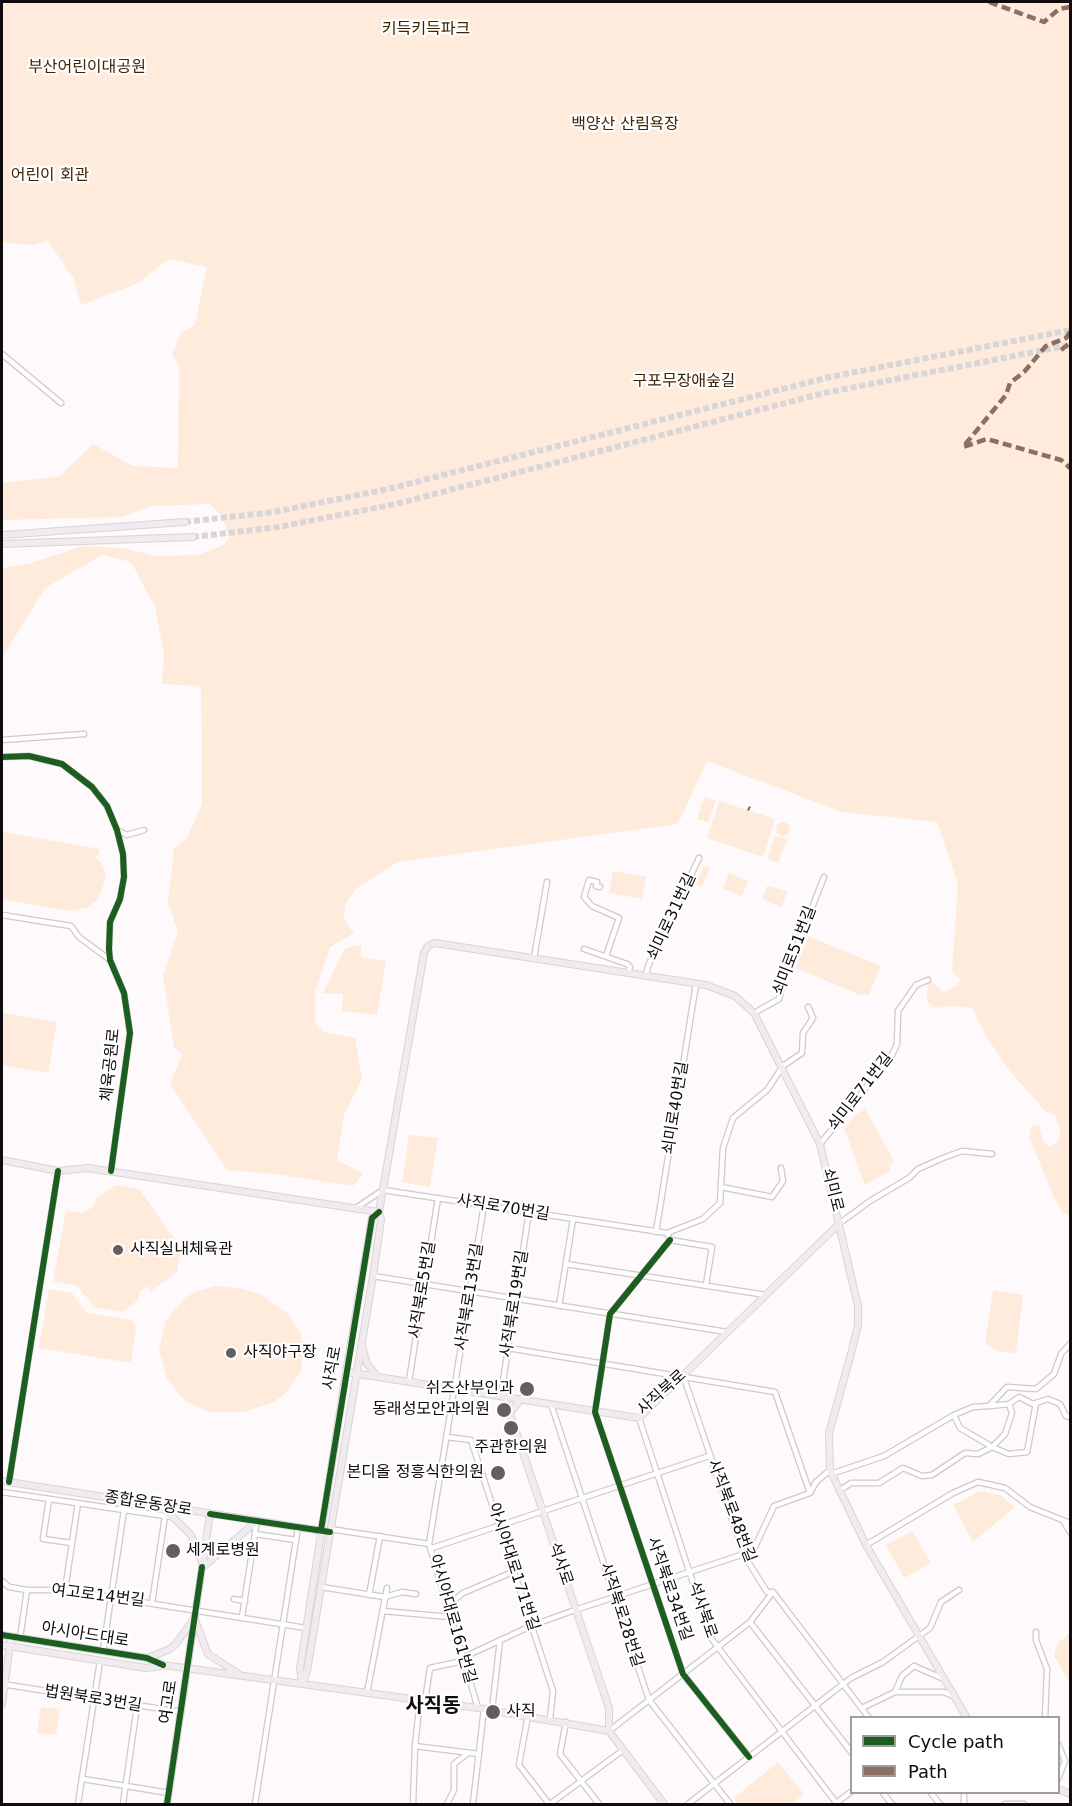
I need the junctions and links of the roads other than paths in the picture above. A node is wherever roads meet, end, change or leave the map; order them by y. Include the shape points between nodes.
1 (2, 354) edge
2 (61, 403) dead end
3 (185, 522) tunnel mouth
4 (2, 535) edge
5 (193, 537) tunnel mouth
6 (2, 544) edge
7 (84, 734) dead end
8 (2, 740) edge
9 (2, 757) edge
10 (117, 830) junction
11 (144, 830) dead end
12 (699, 858) dead end
13 (824, 878) dead end
14 (547, 882) dead end
15 (600, 887) dead end
16 (2, 915) edge
17 (435, 943) joint
18 (584, 949) dead end
19 (606, 956) junction
20 (534, 958) junction
21 (110, 960) junction
22 (628, 973) junction
23 (646, 976) junction
24 (928, 980) dead end
25 (696, 984) junction
26 (808, 1007) dead end
27 (754, 1013) junction
28 (783, 1066) junction
29 (820, 1144) junction
30 (992, 1154) dead end
31 (2, 1160) edge
32 (781, 1168) dead end
33 (58, 1170) junction
34 (111, 1171) junction
35 (721, 1187) junction
36 (382, 1190) junction
37 (438, 1198) junction
38 (484, 1205) junction
39 (356, 1208) junction
40 (379, 1212) junction
41 (529, 1212) junction
42 (573, 1219) junction
43 (840, 1223) junction
44 (656, 1232) junction
45 (667, 1233) junction
46 (670, 1239) junction
47 (566, 1264) junction
48 (642, 1275) junction
49 (373, 1276) junction
50 (424, 1284) junction
51 (706, 1285) junction
52 (470, 1292) junction
53 (766, 1294) junction
54 (515, 1299) junction
55 (559, 1306) junction
56 (610, 1314) junction
57 (728, 1332) junction
58 (362, 1340) junction
59 (1071, 1344) edge
60 (508, 1348) junction
61 (603, 1363) junction
62 (346, 1371) junction
63 (356, 1373) junction
64 (683, 1375) junction
65 (378, 1376) junction
66 (409, 1381) junction
67 (455, 1389) junction
68 (504, 1396) junction
69 (521, 1399) junction
70 (1036, 1403) junction
71 (551, 1404) junction
72 (1009, 1404) junction
73 (989, 1406) junction
74 (596, 1412) junction
75 (510, 1413) junction
76 (954, 1415) junction
77 (1071, 1417) edge
78 (639, 1418) junction
79 (447, 1437) junction
80 (991, 1447) junction
81 (709, 1456) junction
82 (831, 1472) junction
83 (657, 1474) junction
84 (2, 1481) edge
85 (9, 1482) junction
86 (620, 1485) junction
87 (2, 1492) edge
88 (838, 1492) junction
89 (810, 1493) junction
90 (582, 1497) junction
91 (49, 1499) junction
92 (78, 1503) junction
93 (154, 1505) junction
94 (124, 1510) junction
95 (542, 1511) junction
96 (210, 1514) junction
97 (165, 1516) junction
98 (174, 1518) junction
99 (257, 1521) junction
100 (1063, 1521) junction
101 (1071, 1523) edge
102 (500, 1525) junction
103 (298, 1527) junction
104 (321, 1530) junction
105 (330, 1530) junction
106 (1071, 1532) edge
107 (255, 1534) junction
108 (380, 1536) junction
109 (296, 1540) junction
110 (72, 1543) junction
111 (866, 1545) junction
112 (431, 1546) junction
113 (744, 1555) junction
114 (202, 1567) junction
115 (515, 1571) junction
116 (689, 1572) junction
117 (2, 1581) edge
118 (652, 1584) junction
119 (321, 1587) junction
120 (387, 1588) dead end
121 (27, 1590) junction
122 (66, 1590) junction
123 (959, 1590) dead end
124 (773, 1592) junction
125 (416, 1593) dead end
126 (369, 1595) junction
127 (111, 1596) junction
128 (615, 1596) junction
129 (385, 1597) junction
130 (234, 1599) dead end
131 (244, 1601) junction
132 (152, 1603) junction
133 (447, 1606) junction
134 (575, 1610) junction
135 (383, 1611) junction
136 (195, 1613) junction
137 (242, 1617) junction
138 (450, 1617) junction
139 (750, 1622) junction
140 (283, 1624) junction
141 (532, 1625) junction
142 (306, 1628) junction
143 (1036, 1632) dead end
144 (2, 1635) edge
145 (918, 1636) junction
146 (11, 1637) junction
147 (20, 1638) junction
148 (500, 1640) junction
149 (2, 1645) edge
150 (10, 1647) junction
151 (717, 1648) junction
152 (102, 1651) junction
153 (147, 1658) junction
154 (462, 1660) junction
155 (100, 1661) junction
156 (163, 1665) junction
157 (187, 1669) junction
158 (684, 1674) junction
159 (248, 1678) junction
160 (944, 1679) junction
161 (274, 1681) junction
162 (302, 1684) junction
163 (843, 1684) junction
164 (3, 1685) edge
165 (895, 1692) junction
166 (367, 1693) junction
167 (954, 1696) junction
168 (94, 1700) junction
169 (423, 1700) junction
170 (649, 1700) junction
171 (2, 1704) edge
172 (137, 1706) junction
173 (815, 1706) junction
174 (481, 1708) junction
175 (862, 1708) junction
176 (492, 1710) junction
177 (181, 1712) junction
178 (528, 1715) junction
179 (868, 1716) edge
180 (966, 1716) edge
181 (1045, 1716) edge
182 (549, 1719) junction
183 (566, 1722) junction
184 (609, 1731) junction
185 (781, 1732) junction
186 (415, 1746) junction
187 (1060, 1747) edge
188 (623, 1750) junction
189 (850, 1750) edge
190 (468, 1753) junction
191 (479, 1754) junction
192 (749, 1757) junction
193 (1060, 1776) edge
194 (82, 1779) junction
195 (581, 1781) junction
196 (714, 1784) junction
197 (126, 1785) junction
198 (169, 1793) junction
199 (850, 1793) edge
200 (78, 1804) edge
201 (123, 1804) edge
202 (167, 1804) edge
203 (255, 1804) edge
204 (413, 1804) edge
205 (447, 1804) edge
206 (473, 1804) edge
207 (549, 1804) edge
208 (599, 1804) edge
209 (664, 1804) edge
210 (688, 1804) edge
211 (730, 1804) edge
212 (835, 1804) edge
213 (1005, 1804) edge
214 (1024, 1804) edge

1 - 2 street
3 - 4 main road
5 - 6 main road
7 - 8 street
9 - 10 street, 체육공원로 via 40,757 68,768 100,796
10 - 11 street via 127,835
10 - 21 street, 체육공원로 via 124,878 110,922
12 - 23 street, 쇠미로31번길
13 - 27 street, 쇠미로51번길 via 779,999
14 - 20 street
15 - 19 street via 589,880 584,891 586,902 620,918
16 - 21 street via 71,926 79,937
17 - 20 main road, 쇠미로
17 - 36 main road, 사직로 via 424,953
18 - 19 street
19 - 22 street via 627,964
20 - 22 main road, 쇠미로
21 - 34 street, 체육공원로 via 124,993 130,1033
22 - 23 main road, 쇠미로
23 - 25 main road, 쇠미로
24 - 29 street, 쇠미로71번길 via 916,985 898,1011 897,1044 891,1057
25 - 27 main road, 쇠미로 via 735,996
25 - 44 street, 쇠미로40번길
26 - 28 street via 813,1018 802,1033 802,1053
27 - 28 main road, 쇠미로
28 - 29 main road, 쇠미로
28 - 35 street via 767,1089 733,1118 723,1148
29 - 43 main road, 쇠미로
30 - 43 street via 962,1151 918,1169
31 - 33 main road
32 - 35 street via 783,1181 772,1197
33 - 34 main road
33 - 85 street
34 - 39 main road
35 - 45 street via 720,1203 712,1212 688,1227
36 - 37 street, 사직로70번길
36 - 39 street
36 - 40 main road, 사직로
37 - 38 street, 사직로70번길
37 - 50 street, 사직북로5번길
38 - 41 street, 사직로70번길
38 - 52 street, 사직북로13번길
39 - 40 main road
40 - 49 main road, 사직로
40 - 62 main road, 사직로 via 372,1218
41 - 42 street, 사직로70번길
41 - 54 street, 사직북로19번길
42 - 44 street, 사직로70번길
42 - 47 street
43 - 53 main road, 사직북로
43 - 82 main road, 쇠미로 via 858,1306 858,1325 829,1432
44 - 45 street, 사직로70번길
45 - 46 street
46 - 48 street
46 - 51 street via 712,1247
47 - 48 street
47 - 55 street
48 - 51 street
48 - 56 street
49 - 50 street
49 - 58 main road, 사직로
50 - 52 street
50 - 66 street, 사직북로5번길
51 - 53 street
52 - 54 street
52 - 67 street, 사직북로13번길
53 - 57 main road, 사직북로
54 - 55 street
54 - 60 street, 사직북로19번길
55 - 56 street
56 - 57 street
56 - 61 street
57 - 64 main road, 사직북로
58 - 63 main road, 사직로
58 - 65 main road via 367,1364
59 - 73 street via 1045,1382 1035,1389 1007,1387
60 - 61 street
60 - 68 street, 사직북로19번길
61 - 64 street
61 - 74 street
62 - 63 main road, 사직북로
62 - 104 main road, 사직로
63 - 65 main road, 사직북로
63 - 105 main road, 사직로
64 - 78 main road, 사직북로
64 - 81 street, 사직북로48번길
64 - 89 street via 775,1392
65 - 66 main road, 사직북로
66 - 67 main road, 사직북로
67 - 68 main road, 사직북로
67 - 79 street, 아시아대로161번길
68 - 69 main road, 사직북로
68 - 75 main road, 석사로
69 - 71 main road, 사직북로
69 - 75 main road
70 - 72 street via 1018,1397
70 - 77 street via 1048,1399 1060,1404 1066,1416
70 - 80 street via 1027,1452 1010,1454
71 - 74 main road, 사직북로
71 - 90 street, 사직북로28번길
72 - 73 street
72 - 80 street via 1010,1423
73 - 76 street via 973,1407
74 - 78 main road, 사직북로
74 - 86 street, 사직북로34번길
75 - 95 main road, 석사로
76 - 80 street via 960,1428
76 - 82 street via 884,1456
78 - 83 street, 석사북로
79 - 102 street, 아시아대로171번길 via 471,1440
79 - 112 street, 아시아대로161번길
80 - 88 street via 978,1454 965,1453 932,1475 922,1476 903,1468 879,1483 851,1483
81 - 83 street
81 - 113 street, 사직북로48번길
82 - 88 main road, 쇠미로
82 - 89 street via 816,1482
83 - 86 street
83 - 116 street, 석사북로
84 - 85 main road, 종합운동장로
85 - 93 main road, 종합운동장로
86 - 90 street
86 - 118 street, 사직북로34번길
87 - 91 street, 종합운동장로
88 - 111 main road, 쇠미로
89 - 113 street via 774,1506 753,1551
90 - 95 street
90 - 128 street, 사직북로28번길
91 - 92 street, 종합운동장로
91 - 110 street via 43,1539
92 - 94 street, 종합운동장로
92 - 110 street
93 - 96 main road, 종합운동장로
93 - 98 main road
94 - 97 street, 종합운동장로
94 - 127 street
95 - 102 street
95 - 134 main road, 석사로
96 - 99 main road, 종합운동장로
96 - 114 main road, 여고로
97 - 98 street, 종합운동장로
97 - 132 street
98 - 114 main road via 191,1535
99 - 103 main road, 종합운동장로
99 - 107 street
99 - 114 main road
100 - 101 street
100 - 106 street
100 - 111 street via 1030,1507 1005,1488 978,1482
102 - 112 street
102 - 115 street, 아시아대로171번길
103 - 104 main road, 종합운동장로
103 - 109 street
104 - 105 main road, 종합운동장로
104 - 142 main road, 사직로
105 - 108 street
105 - 119 main road, 사직로
107 - 109 street
107 - 131 street
108 - 112 street
108 - 126 street
109 - 140 street
110 - 122 street
111 - 145 main road, 쇠미로
112 - 133 street, 아시아대로161번길
113 - 116 street
113 - 124 street, 사직북로48번길 via 767,1592
114 - 136 main road, 여고로
115 - 133 street via 463,1593
115 - 141 street, 아시아대로171번길
116 - 118 street
116 - 151 street, 석사북로
117 - 121 street, 여고로14번길 via 9,1587
118 - 128 street
118 - 158 street, 사직북로34번길
119 - 126 street
119 - 162 main road, 사직로
120 - 129 street
121 - 122 street, 여고로14번길
121 - 147 street
122 - 127 street, 여고로14번길
123 - 145 street via 940,1602 932,1625
124 - 139 street
124 - 163 street, 사직북로48번길
125 - 129 street
126 - 129 street
127 - 132 street, 여고로14번길
127 - 152 street
128 - 134 street
128 - 170 street, 사직북로28번길
129 - 135 street
130 - 131 street
131 - 137 street
132 - 136 street, 여고로14번길
133 - 138 street, 아시아대로161번길
134 - 141 street
134 - 184 main road, 석사로 via 609,1708
135 - 138 street
135 - 166 street
136 - 137 street, 여고로14번길
136 - 153 main road via 175,1645
136 - 157 main road, 여고로
136 - 159 main road via 208,1653
137 - 140 street, 여고로14번길
138 - 154 street, 아시아대로161번길
139 - 151 street
139 - 173 street
140 - 142 street, 여고로14번길
140 - 161 street
141 - 148 street
141 - 182 street, 아시아대로171번길 via 553,1691
142 - 162 main road, 사직로
143 - 181 street via 1047,1669
144 - 146 main road, 아시아드대로
145 - 160 main road, 쇠미로
145 - 163 street via 883,1662
146 - 147 main road, 아시아드대로
146 - 150 main road
147 - 152 main road, 아시아드대로
148 - 154 street
148 - 176 street
149 - 150 main road, 아시아드대로
150 - 155 main road, 아시아드대로
150 - 164 main road
151 - 158 street
151 - 185 street, 석사북로
152 - 153 main road, 아시아드대로
153 - 156 main road, 아시아드대로
154 - 169 street via 430,1668
154 - 174 street, 아시아대로161번길
155 - 156 main road, 아시아드대로 via 146,1668
155 - 168 street
156 - 157 main road, 아시아드대로
157 - 159 main road, 아시아드대로
157 - 177 main road, 여고로
158 - 170 street
158 - 192 street, 사직북로34번길
159 - 161 main road, 아시아드대로
160 - 165 street via 914,1666 902,1676
160 - 167 main road, 쇠미로
161 - 162 main road, 아시아드대로
161 - 203 street
162 - 166 main road, 아시아드대로
163 - 173 street
163 - 175 street, 사직북로48번길
164 - 168 street, 법원북로3번길
164 - 171 main road
165 - 167 street via 945,1692
165 - 175 street
166 - 169 main road, 아시아드대로
167 - 180 main road, 쇠미로
168 - 172 street, 법원북로3번길
168 - 194 street
169 - 174 main road, 아시아드대로
169 - 186 street
170 - 184 street
170 - 196 street, 사직북로28번길
172 - 177 street, 법원북로3번길
172 - 197 street
173 - 185 street
173 - 189 street
174 - 176 main road, 아시아드대로
174 - 191 street
175 - 179 street, 사직북로48번길
176 - 178 main road, 아시아드대로
177 - 198 main road, 여고로
178 - 182 main road, 아시아드대로
178 - 207 street via 519,1765
182 - 183 main road, 아시아드대로
183 - 184 main road, 아시아드대로
183 - 195 street via 560,1754
184 - 188 main road
185 - 192 street
185 - 212 street, 석사북로
186 - 190 street
186 - 204 street
187 - 193 street via 1065,1761
188 - 195 street
188 - 209 main road
190 - 191 street
190 - 205 street via 454,1764 454,1790
191 - 206 street
192 - 196 street
194 - 197 street
194 - 200 street
195 - 207 street
195 - 208 street
196 - 210 street
196 - 211 street, 사직북로28번길
197 - 198 street
197 - 201 street
198 - 202 main road, 여고로
199 - 212 street
213 - 214 street

